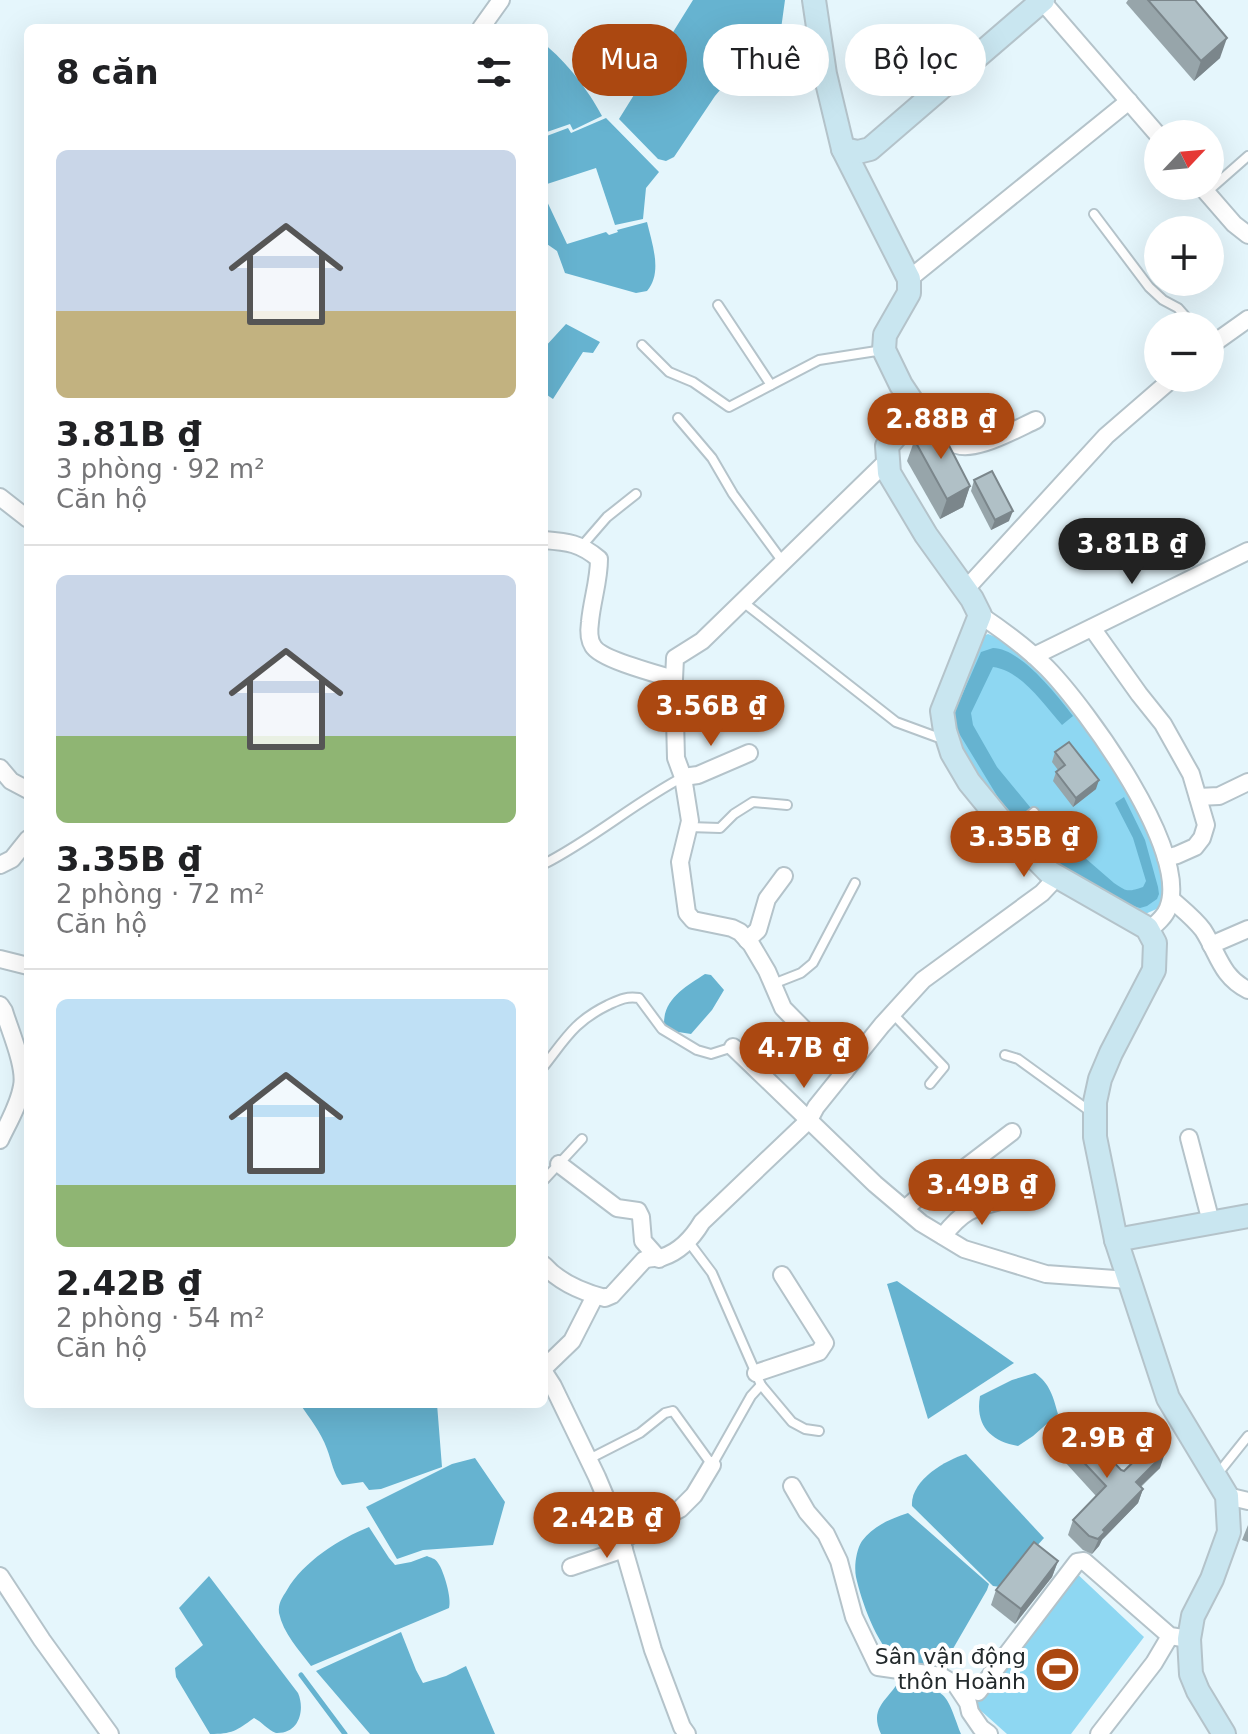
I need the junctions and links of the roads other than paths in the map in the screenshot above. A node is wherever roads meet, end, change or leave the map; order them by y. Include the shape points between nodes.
1 (501, 0) edge
2 (814, 0) edge
3 (1042, 0) edge
4 (484, 24) edge
5 (1129, 101) junction
6 (1145, 120) edge
7 (843, 149) junction
8 (1248, 156) edge
9 (1224, 174) edge
10 (1213, 200) edge
11 (1094, 214) dead end
12 (1248, 235) edge
13 (909, 279) junction
14 (718, 305) dead end
15 (1182, 312) edge
16 (1248, 319) edge
17 (1224, 336) edge
18 (642, 345) dead end
19 (884, 350) junction
20 (771, 385) junction
21 (1157, 392) edge
22 (915, 406) junction
23 (678, 418) dead end
24 (1036, 420) dead end
25 (888, 460) junction
26 (636, 494) dead end
27 (0, 497) edge
28 (24, 516) edge
29 (548, 540) edge
30 (581, 547) junction
31 (1248, 551) edge
32 (783, 562) junction
33 (965, 590) junction
34 (742, 601) junction
35 (980, 615) junction
36 (1092, 628) junction
37 (1034, 656) junction
38 (674, 679) junction
39 (948, 741) junction
40 (749, 753) dead end
41 (0, 768) edge
42 (683, 777) junction
43 (1248, 782) edge
44 (24, 788) edge
45 (1198, 797) junction
46 (787, 805) dead end
47 (1034, 812) dead end
48 (689, 827) junction
49 (1014, 828) junction
50 (24, 844) edge
51 (1166, 858) junction
52 (548, 862) edge
53 (0, 865) edge
54 (784, 876) dead end
55 (1057, 877) junction
56 (855, 883) dead end
57 (1171, 899) junction
58 (1248, 929) edge
59 (1148, 931) junction
60 (747, 940) junction
61 (1211, 945) junction
62 (0, 959) edge
63 (24, 965) edge
64 (772, 984) junction
65 (1248, 990) edge
66 (0, 1005) edge
67 (892, 1013) junction
68 (733, 1047) joint
69 (1005, 1055) dead end
70 (548, 1061) edge
71 (845, 1071) junction
72 (930, 1084) dead end
73 (1095, 1115) junction
74 (809, 1120) junction
75 (1012, 1132) dead end
76 (1189, 1138) dead end
77 (582, 1139) dead end
78 (0, 1140) edge
79 (559, 1164) junction
80 (548, 1176) edge
81 (1008, 1199) dead end
82 (905, 1209) junction
83 (1248, 1216) edge
84 (1211, 1222) junction
85 (943, 1236) junction
86 (1116, 1240) junction
87 (688, 1241) junction
88 (659, 1259) junction
89 (548, 1269) edge
90 (782, 1275) dead end
91 (1129, 1280) junction
92 (595, 1296) junction
93 (548, 1366) edge
94 (548, 1377) edge
95 (759, 1379) junction
96 (819, 1431) dead end
97 (1248, 1436) edge
98 (588, 1459) junction
99 (712, 1465) junction
100 (1215, 1476) junction
101 (792, 1486) dead end
102 (1238, 1499) edge
103 (623, 1545) junction
104 (571, 1567) dead end
105 (0, 1576) edge
106 (1180, 1638) junction
107 (978, 1692) dead end
108 (982, 1732) edge
109 (110, 1734) edge
110 (687, 1734) edge
111 (1099, 1734) edge
112 (1224, 1734) edge

1 - 4 street
2 - 7 street
3 - 5 street
3 - 7 street via 870,149
5 - 6 street
5 - 13 street
7 - 13 street
8 - 9 lane
10 - 12 street
11 - 15 lane via 1149,287
13 - 19 street via 909,293 885,335
14 - 20 lane
16 - 17 street
18 - 20 lane via 669,372 729,407
19 - 20 lane via 819,360
19 - 22 street
21 - 33 street via 1106,436
22 - 24 street via 962,448 992,441
22 - 25 street via 887,446
23 - 32 lane
25 - 32 street
25 - 33 street via 896,485
26 - 30 lane
27 - 28 street
29 - 30 street
30 - 38 street via 599,559 590,623 595,650
31 - 36 street
32 - 34 street
33 - 35 street
34 - 38 street via 702,641 675,658
34 - 39 lane via 896,722
35 - 37 street
35 - 39 street via 942,711
36 - 37 street
36 - 45 street via 1163,724
37 - 51 street via 1075,699 1120,762
38 - 42 street via 676,758
39 - 49 street via 969,782
40 - 42 street
41 - 44 street
42 - 48 street
42 - 52 lane
43 - 45 street via 1219,796
45 - 51 street via 1206,825 1202,838 1195,847
46 - 48 lane via 753,802 720,828
47 - 49 lane
48 - 60 street via 680,862 687,913 693,920 732,928
49 - 55 street
50 - 53 street
51 - 57 street
54 - 60 street via 767,899 758,930
55 - 59 street
55 - 67 street via 923,980
56 - 64 lane via 813,963
57 - 59 street
57 - 61 street via 1195,920
58 - 61 street
59 - 73 street via 1155,943 1154,970 1100,1079
60 - 64 street
61 - 65 street via 1225,972
62 - 63 street
64 - 71 street via 783,1008
66 - 78 street via 23,1085
67 - 71 street
67 - 72 lane via 944,1067
68 - 70 lane via 711,1054 697,1050 662,1029 639,998 624,997 585,1017
68 - 74 street
69 - 73 lane
71 - 74 street
73 - 86 street
74 - 82 street
74 - 87 street
75 - 82 street
76 - 84 street
77 - 79 lane
79 - 80 lane
79 - 88 street via 617,1208 638,1211 643,1241
81 - 85 street via 974,1208
82 - 85 street
83 - 84 street
84 - 86 street
85 - 91 street via 964,1249 1046,1274
86 - 91 street
87 - 88 street
87 - 95 lane via 712,1273
88 - 92 street via 644,1260 612,1295
89 - 92 street
90 - 95 street via 825,1343 819,1352
91 - 100 street via 1168,1398
92 - 93 street via 572,1341
94 - 98 street
95 - 96 lane via 792,1422
95 - 99 lane
97 - 100 lane
98 - 99 lane via 673,1411
98 - 103 street
99 - 103 street via 680,1509
100 - 102 street
101 - 108 street via 839,1561 854,1617 878,1667 941,1676 956,1685
102 - 106 street via 1212,1579
103 - 104 street
103 - 110 street via 653,1650
105 - 109 street
106 - 107 street via 1084,1561 1077,1562
106 - 111 street
106 - 112 street via 1198,1691

